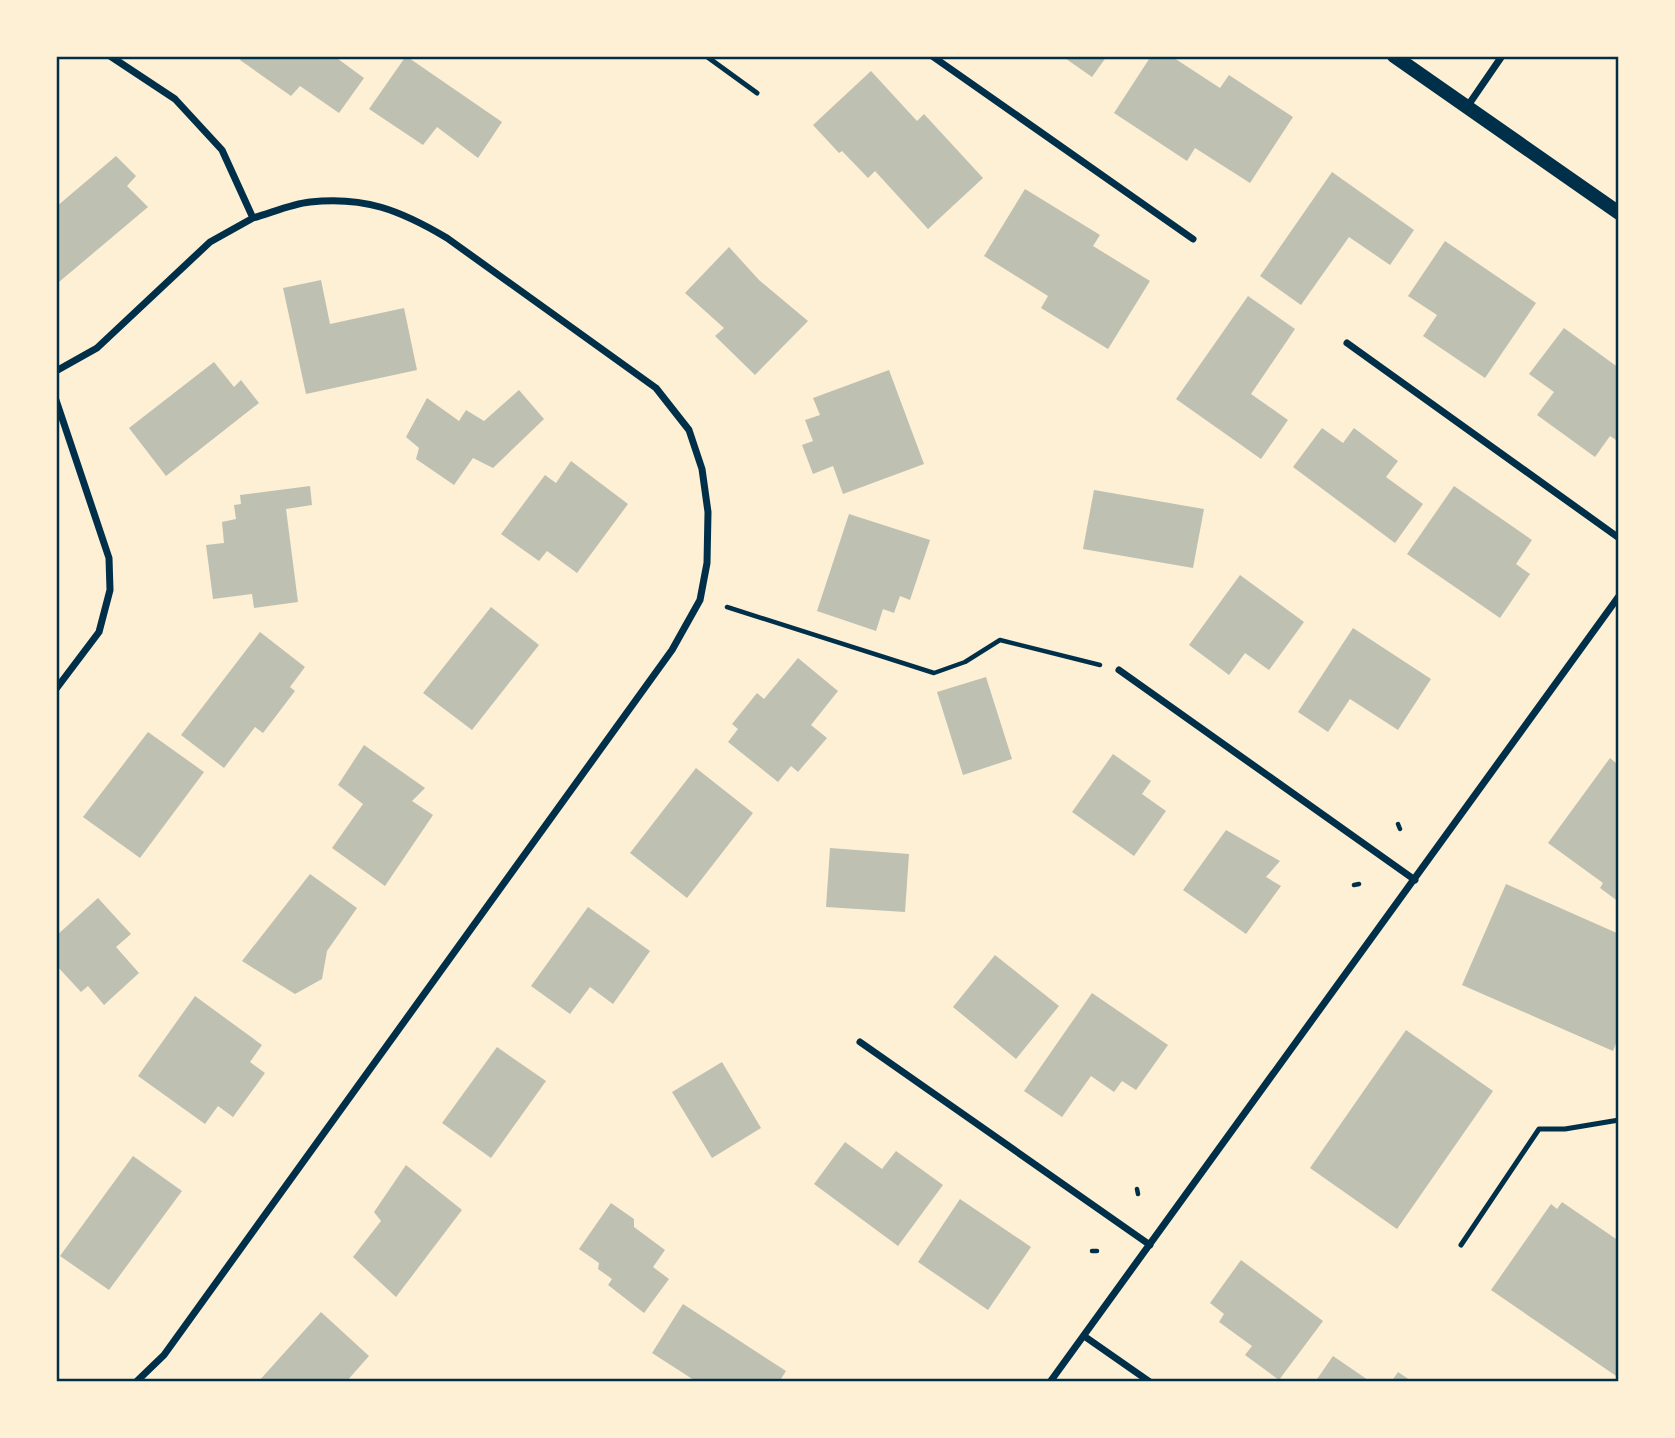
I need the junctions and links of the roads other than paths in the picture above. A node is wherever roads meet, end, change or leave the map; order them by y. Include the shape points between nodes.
1 (110, 56) edge
2 (706, 56) edge
3 (932, 56) edge
4 (1394, 56) edge
5 (1502, 56) edge
6 (757, 93) dead end
7 (1467, 107) junction
8 (1619, 213) edge
9 (253, 218) junction
10 (1193, 239) dead end
11 (1347, 343) dead end
12 (56, 371) edge
13 (56, 400) edge
14 (1619, 538) edge
15 (1619, 596) edge
16 (1616, 606) edge
17 (1119, 670) road end
18 (56, 689) edge
19 (1415, 880) junction
20 (860, 1042) dead end
21 (1619, 1120) edge
22 (1150, 1245) junction
23 (1461, 1245) dead end
24 (1084, 1336) junction
25 (136, 1382) edge
26 (1050, 1382) edge
27 (1150, 1382) edge

1 - 9 street via 175,99 222,150
2 - 6 lane
3 - 10 street
4 - 7 main road
5 - 7 street
7 - 8 main road
9 - 12 street via 210,242 97,348
9 - 25 street via 307,202 355,200 411,217 656,388 689,430 702,469 708,512 707,563 700,600 672,650 164,1355
11 - 14 street
13 - 18 street via 109,558 110,590 99,632
15 - 16 street
16 - 19 street
17 - 19 street
19 - 22 street
20 - 22 street
21 - 23 lane via 1538,1129
22 - 24 street
24 - 26 street
24 - 27 street

